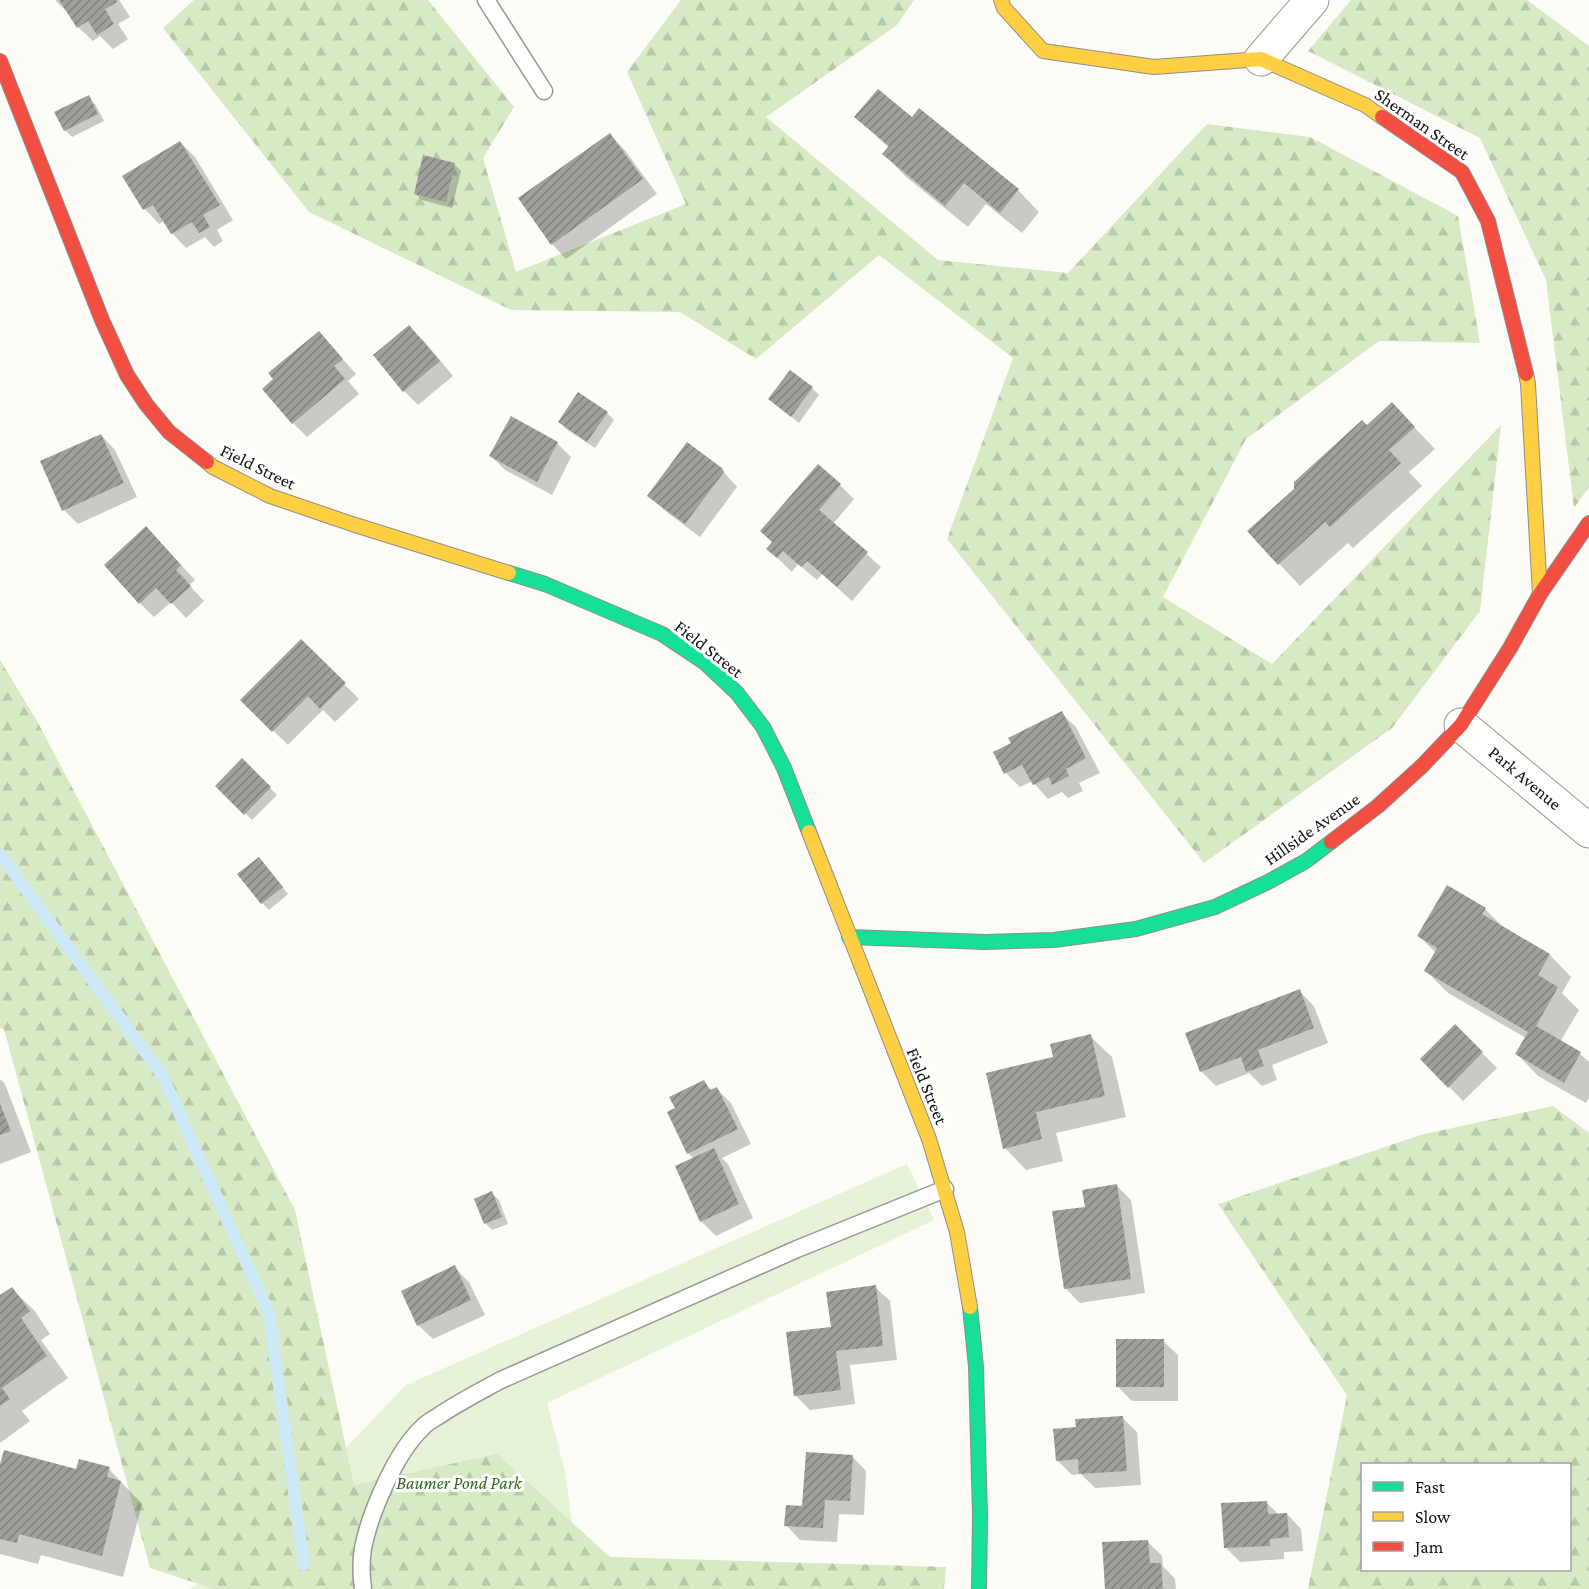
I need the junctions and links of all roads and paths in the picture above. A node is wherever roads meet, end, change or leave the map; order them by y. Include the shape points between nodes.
1 (486, 0) edge
2 (1001, 0) edge
3 (1312, 0) edge
4 (1261, 59) junction
5 (0, 61) edge
6 (544, 91) dead end
7 (1589, 522) edge
8 (1540, 594) junction
9 (1461, 725) junction
10 (1589, 831) edge
11 (849, 937) junction
12 (945, 1188) junction
13 (363, 1589) edge
14 (979, 1589) edge

1 - 6 lane
2 - 4 street, Sherman Street via 1043,51 1154,67
3 - 4 street
4 - 8 street, Sherman Street via 1365,105 1462,172 1488,221 1528,384
5 - 11 street, Field Street via 127,375 169,432 213,467 270,496 545,584 662,634 704,662 737,693 764,727 784,768
7 - 8 street, Hillside Avenue
8 - 9 street, Hillside Avenue
9 - 10 street, Park Avenue
9 - 11 street, Hillside Avenue via 1378,806 1306,861 1215,907 1136,929 1054,940 985,942
11 - 12 street, Field Street
12 - 13 lane via 501,1380 422,1427 401,1453 369,1527 361,1566
12 - 14 street, Field Street via 968,1291 976,1358

